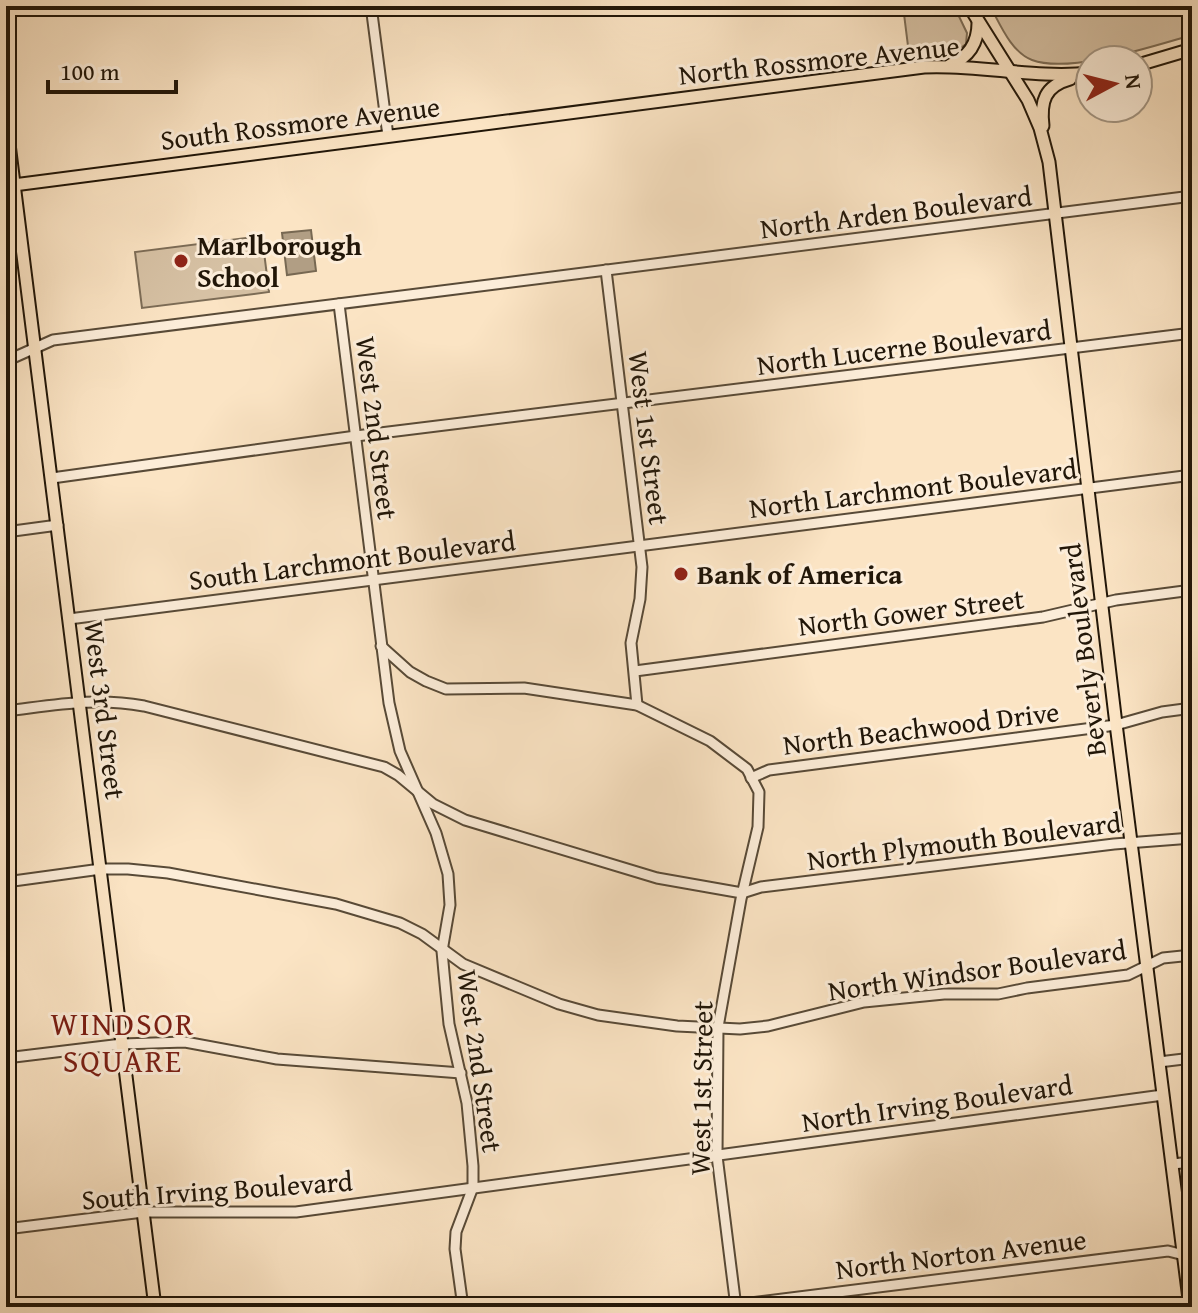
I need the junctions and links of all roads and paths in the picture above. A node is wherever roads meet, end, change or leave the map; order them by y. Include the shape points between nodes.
1 (40, 6) edge
2 (371, 6) edge
3 (969, 6) edge
4 (6, 10) edge
5 (978, 22) junction
6 (1192, 49) edge
7 (1154, 60) edge
8 (948, 66) junction
9 (1010, 72) junction
10 (1074, 74) edge
11 (1074, 78) edge
12 (600, 108) joint
13 (6, 120) edge
14 (388, 136) junction
15 (1049, 162) junction
16 (10, 185) edge
17 (1192, 196) edge
18 (1055, 214) junction
19 (606, 270) junction
20 (339, 304) junction
21 (1192, 333) edge
22 (1072, 348) junction
23 (35, 349) junction
24 (6, 361) edge
25 (622, 404) junction
26 (356, 436) junction
27 (1192, 475) edge
28 (52, 478) junction
29 (1088, 488) junction
30 (58, 525) junction
31 (6, 532) edge
32 (640, 545) junction
33 (373, 578) junction
34 (1192, 590) edge
35 (1101, 603) junction
36 (69, 619) junction
37 (381, 646) junction
38 (635, 671) junction
39 (78, 702) junction
40 (637, 705) junction
41 (1192, 708) edge
42 (6, 711) edge
43 (1116, 725) junction
44 (751, 778) junction
45 (417, 790) junction
46 (1192, 838) edge
47 (1131, 842) junction
48 (101, 869) junction
49 (6, 882) edge
50 (742, 893) junction
51 (442, 951) junction
52 (1192, 955) edge
53 (1146, 966) junction
54 (718, 1027) junction
55 (122, 1044) junction
56 (6, 1058) edge
57 (1192, 1058) edge
58 (1159, 1062) junction
59 (461, 1073) junction
60 (1163, 1095) junction
61 (717, 1156) junction
62 (1192, 1162) edge
63 (1172, 1164) junction
64 (473, 1187) junction
65 (143, 1212) junction
66 (6, 1229) edge
67 (1188, 1256) edge
68 (735, 1306) edge
69 (155, 1307) edge
70 (463, 1307) edge
71 (718, 1307) edge
72 (1190, 1307) edge

1 - 4 street
2 - 14 street
3 - 5 main road, Beverly Boulevard
5 - 8 main road via 972,50
5 - 9 main road, Beverly Boulevard
6 - 7 main road
8 - 9 main road, North Rossmore Avenue
8 - 12 main road, North Rossmore Avenue
9 - 10 main road, North Rossmore Avenue
9 - 15 main road, Beverly Boulevard via 1034,114
11 - 15 main road via 1056,84 1044,96
12 - 14 main road, South Rossmore Avenue
13 - 16 main road, West 3rd Street
14 - 16 main road, South Rossmore Avenue
15 - 18 main road, Beverly Boulevard
16 - 23 main road, West 3rd Street
17 - 18 street, North Arden Boulevard
18 - 19 street, North Arden Boulevard
18 - 22 main road, Beverly Boulevard
19 - 20 street, North Arden Boulevard
19 - 25 street, West 1st Street
20 - 23 street, North Arden Boulevard via 53,340
20 - 26 street, West 2nd Street
21 - 22 street, North Lucerne Boulevard
22 - 25 street, North Lucerne Boulevard
22 - 29 main road, Beverly Boulevard
23 - 24 street, North Arden Boulevard
23 - 28 main road, West 3rd Street
25 - 26 street, North Lucerne Boulevard
25 - 32 street, West 1st Street
26 - 28 street, North Lucerne Boulevard
26 - 33 street, West 2nd Street
27 - 29 street, North Larchmont Boulevard
28 - 30 main road, West 3rd Street
29 - 32 street, North Larchmont Boulevard
29 - 35 main road, Beverly Boulevard
30 - 31 street
30 - 36 main road, West 3rd Street
32 - 33 street, South Larchmont Boulevard
32 - 38 street, West 1st Street via 642,577 631,643
33 - 36 street, South Larchmont Boulevard
33 - 37 street, West 2nd Street
34 - 35 street, North Gower Street
35 - 38 street, North Gower Street via 1043,617
35 - 43 main road, Beverly Boulevard
36 - 39 main road, West 3rd Street
37 - 40 street via 410,672 446,689 524,688
37 - 45 street, West 2nd Street via 400,751
38 - 40 street, West 1st Street
39 - 42 street
39 - 45 street via 112,700 144,706 384,767
39 - 48 main road, West 3rd Street
40 - 44 street via 710,741 735,758
41 - 43 street, North Beachwood Drive
43 - 44 street, North Beachwood Drive via 769,770
43 - 47 main road, Beverly Boulevard
44 - 50 street, West 1st Street via 760,805
45 - 50 street via 450,814 478,824 657,878
45 - 51 street, West 2nd Street via 448,874 450,905
46 - 47 street, North Plymouth Boulevard
47 - 50 street, North Plymouth Boulevard
47 - 53 main road, Beverly Boulevard
48 - 49 street, North Windsor Boulevard
48 - 51 street, North Windsor Boulevard via 168,873 336,904 400,923
48 - 55 main road, West 3rd Street
50 - 54 street, West 1st Street
51 - 54 street, North Windsor Boulevard via 559,1004 638,1022
51 - 59 street, West 2nd Street via 449,1024
52 - 53 street, North Windsor Boulevard
53 - 54 street, North Windsor Boulevard via 1128,975 998,994 876,1001 768,1026
53 - 58 main road, Beverly Boulevard
54 - 61 street, West 1st Street
55 - 56 street
55 - 59 street via 185,1042 277,1059
55 - 65 main road, West 3rd Street
57 - 58 street
58 - 60 main road, Beverly Boulevard
59 - 64 street, West 2nd Street
60 - 61 street, North Irving Boulevard
60 - 63 main road, Beverly Boulevard
61 - 64 street, South Irving Boulevard
61 - 68 street, West 1st Street
62 - 63 street
63 - 67 main road, Beverly Boulevard
64 - 65 street, South Irving Boulevard via 296,1212
64 - 70 street, West 2nd Street via 456,1232
65 - 66 street, South Irving Boulevard
65 - 69 main road, West 3rd Street
67 - 68 street, North Norton Avenue via 1168,1251
67 - 72 main road, Beverly Boulevard
68 - 71 street, North Norton Avenue

